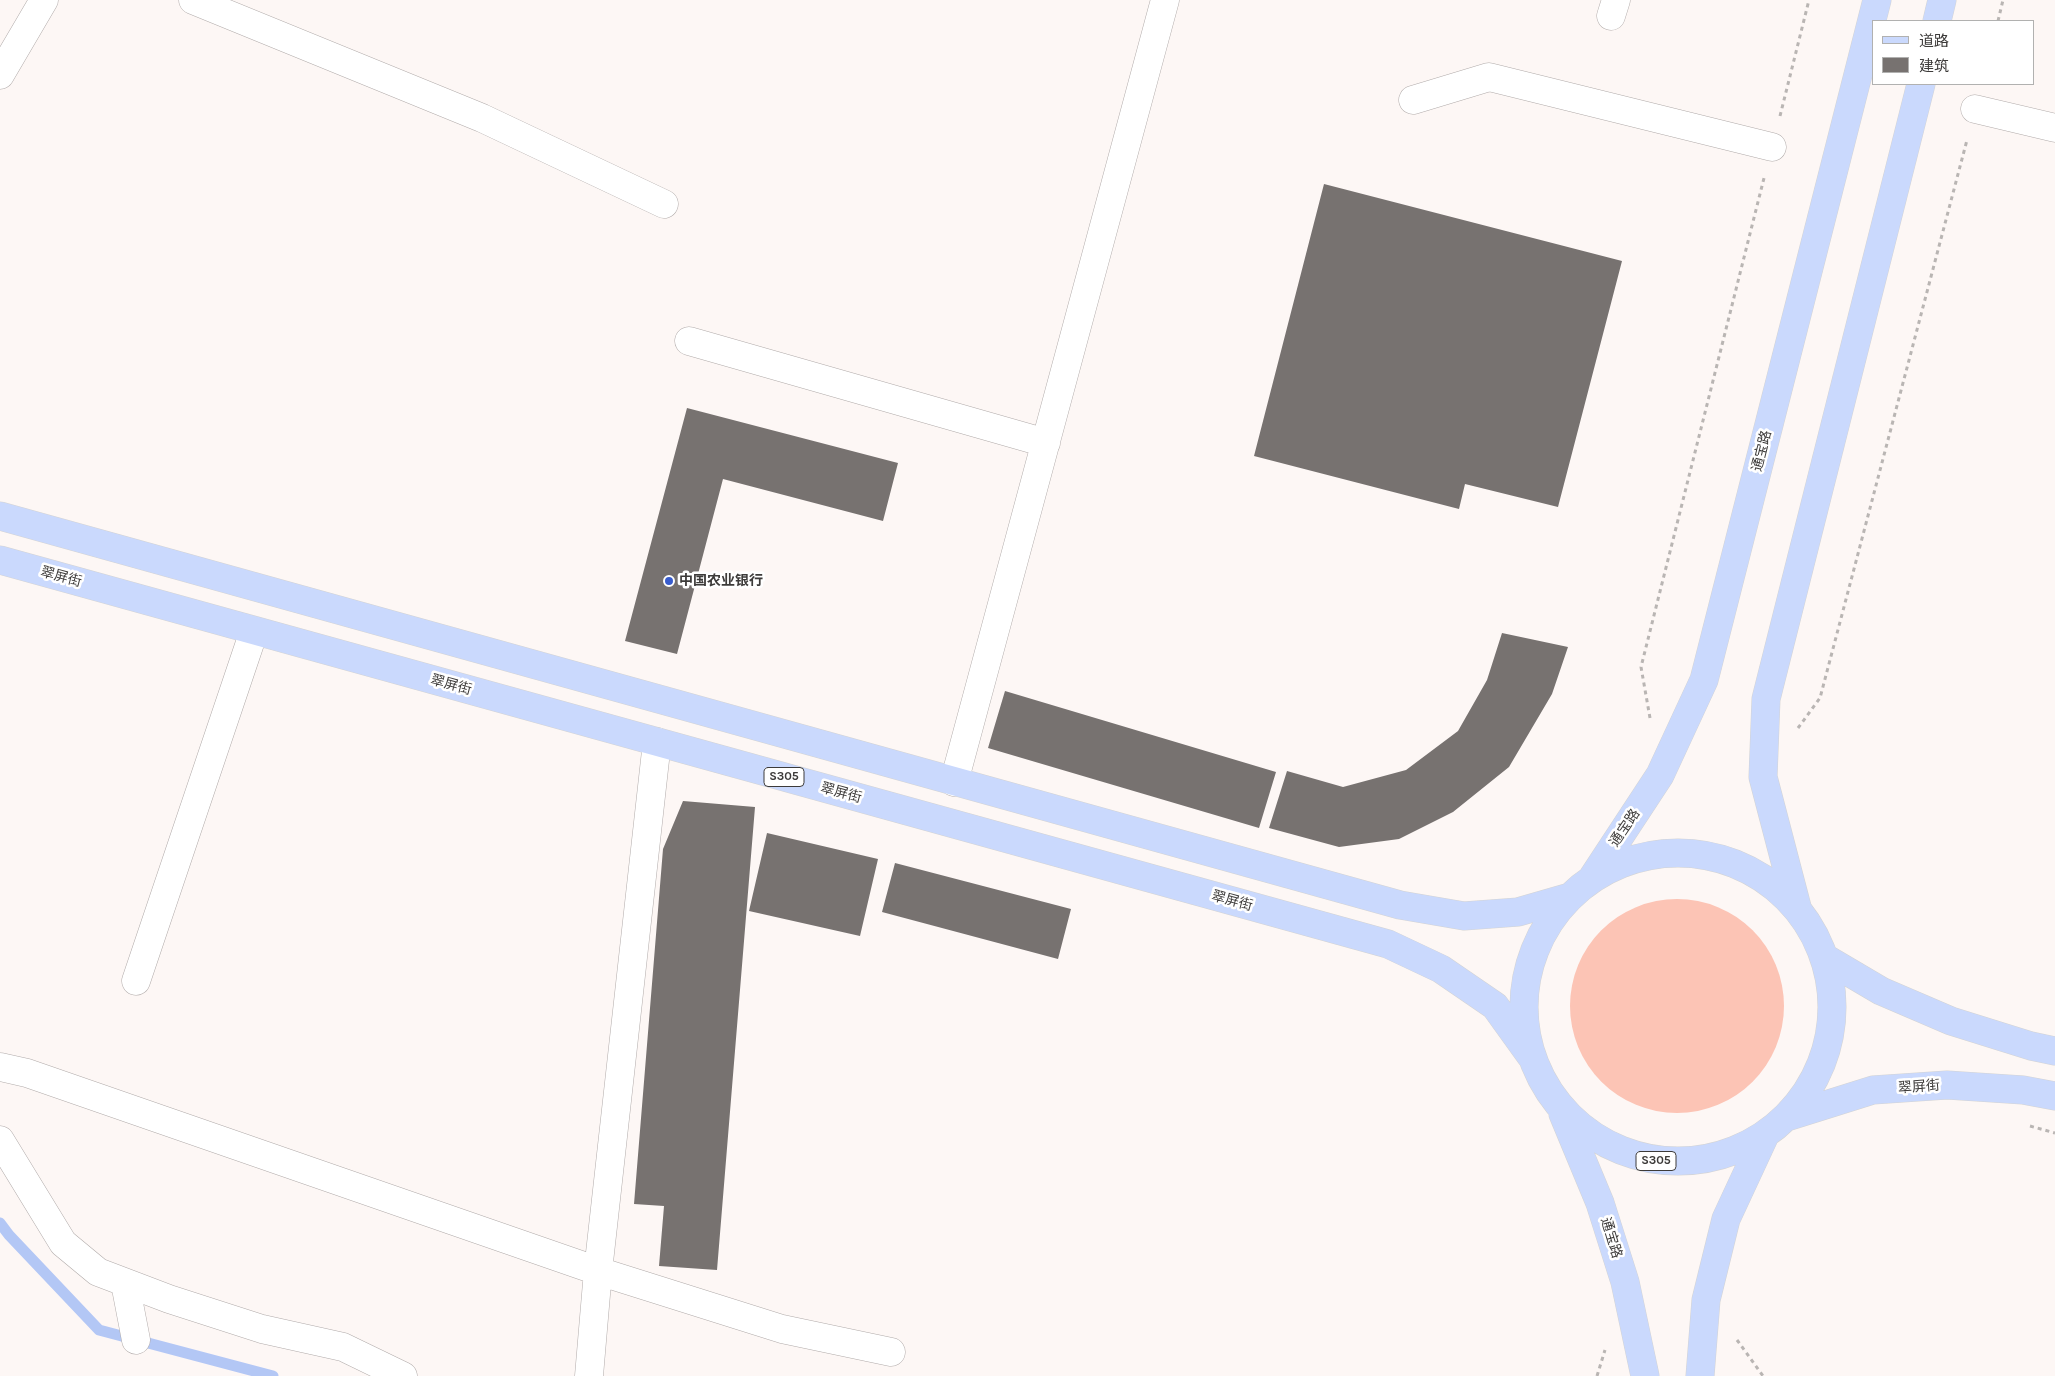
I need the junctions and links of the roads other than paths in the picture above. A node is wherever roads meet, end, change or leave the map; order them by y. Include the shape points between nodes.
1 (44, 0) edge
2 (193, 0) edge
3 (1165, 0) edge
4 (1877, 0) edge
5 (1942, 0) edge
6 (1937, 20) edge
7 (0, 75) edge
8 (1921, 85) edge
9 (1413, 100) dead end
10 (1976, 109) road end
11 (2055, 128) edge
12 (1772, 147) road end
13 (664, 204) dead end
14 (689, 342) dead end
15 (1046, 443) junction
16 (0, 516) edge
17 (0, 560) edge
18 (254, 630) junction
19 (657, 742) junction
20 (954, 782) junction
21 (1591, 878) junction
22 (1570, 897) junction
23 (1798, 908) junction
24 (1825, 958) junction
25 (136, 981) dead end
26 (2055, 1051) edge
27 (1532, 1056) junction
28 (0, 1067) edge
29 (2055, 1096) edge
30 (1559, 1106) junction
31 (1787, 1117) junction
32 (1765, 1135) junction
33 (0, 1140) edge
34 (598, 1271) junction
35 (125, 1282) junction
36 (136, 1340) dead end
37 (891, 1352) dead end
38 (403, 1376) edge
39 (589, 1376) edge
40 (1645, 1376) edge
41 (1700, 1376) edge

1 - 7 street
2 - 13 street via 482,118
3 - 15 street
4 - 21 main road, 通宝路 via 1704,680 1660,775
5 - 6 main road
8 - 23 main road via 1766,699 1763,777
9 - 12 street via 1489,76
10 - 11 street
14 - 15 street
15 - 20 street
16 - 20 main road, S305
17 - 18 main road, 翠屏街 / S305
18 - 19 main road, 翠屏街 / S305
18 - 25 street
19 - 27 main road, 翠屏街 / S305 via 1388,944 1441,969 1496,1006
19 - 34 street
20 - 22 main road, S305 via 1400,906 1464,916 1518,912
21 - 22 main road, S305
21 - 23 main road, S305 via 1644,856 1700,853 1754,871
22 - 27 main road, S305 via 1546,927 1528,971 1524,999 1525,1028
23 - 24 main road, S305 via 1814,932
24 - 26 main road via 1881,991 1952,1021
24 - 31 main road, S305 via 1833,1014 1828,1043 1819,1070
27 - 30 main road, S305 via 1543,1082
28 - 34 street via 27,1073
29 - 31 main road, 翠屏街 / S305 via 2023,1090 1947,1085 1873,1090
30 - 32 main road, S305 via 1602,1143 1656,1161 1712,1158
30 - 40 main road, 通宝路 via 1600,1204 1625,1282
31 - 32 main road, S305
32 - 41 main road via 1726,1219 1706,1300
33 - 35 street via 63,1243 98,1272
34 - 37 street via 782,1328
34 - 39 street
35 - 36 street
35 - 38 street via 262,1329 343,1347

